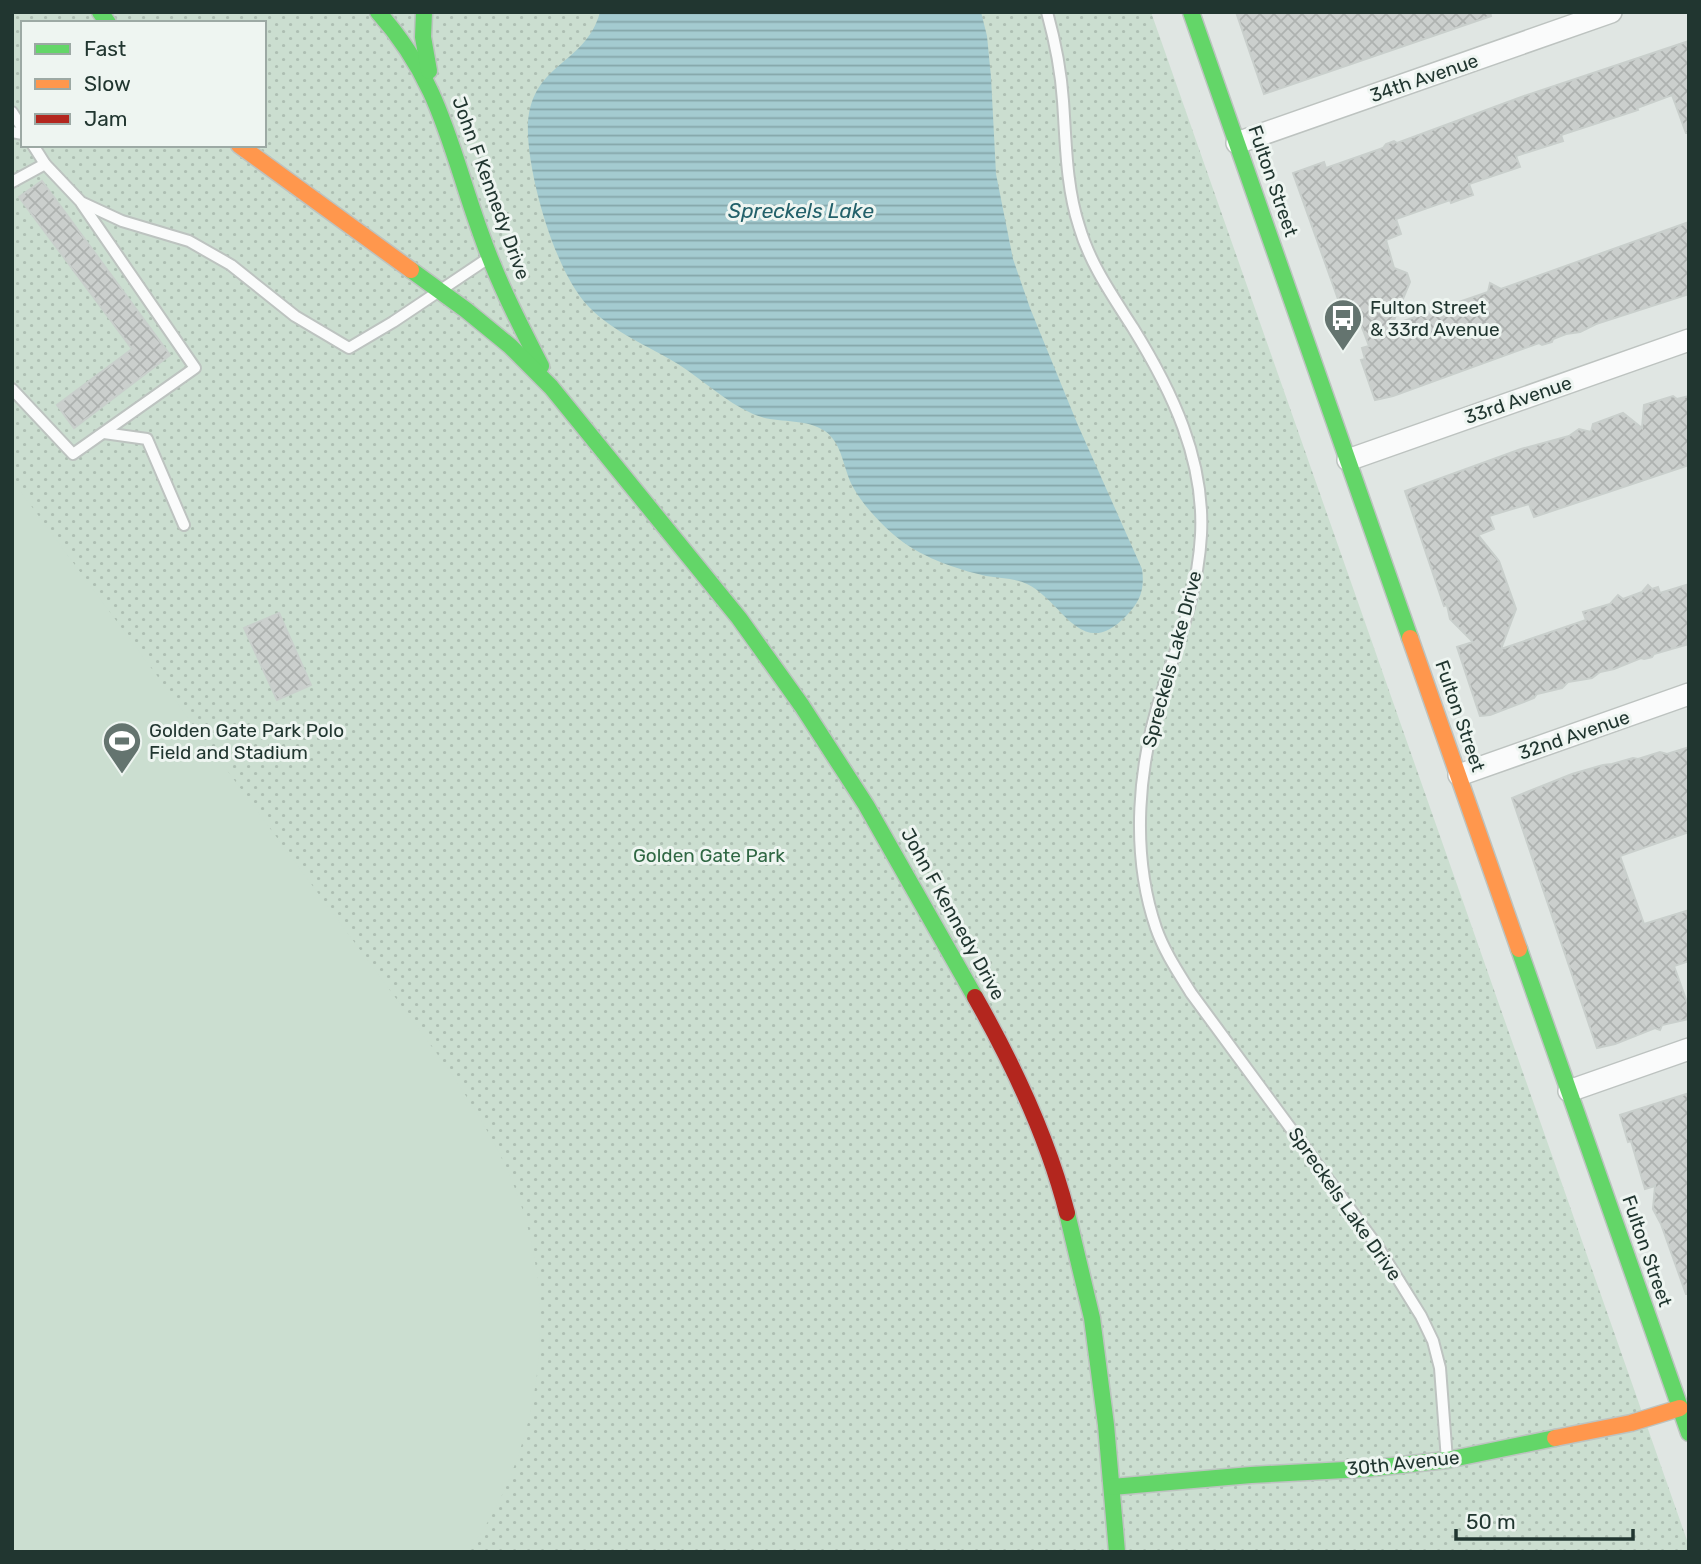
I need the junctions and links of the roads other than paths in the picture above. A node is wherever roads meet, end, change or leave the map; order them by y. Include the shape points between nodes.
1 (379, 12) edge
2 (424, 12) edge
3 (1047, 12) edge
4 (1191, 12) edge
5 (1611, 12) edge
6 (441, 111) junction
7 (12, 112) edge
8 (21, 128) edge
9 (1237, 143) junction
10 (34, 147) edge
11 (242, 147) edge
12 (45, 164) junction
13 (12, 182) edge
14 (80, 202) junction
15 (490, 257) junction
16 (440, 291) junction
17 (1689, 340) edge
18 (551, 387) junction
19 (12, 389) edge
20 (104, 433) junction
21 (1348, 460) junction
22 (184, 525) dead end
23 (1689, 694) edge
24 (1458, 775) junction
25 (1689, 1049) edge
26 (1569, 1091) junction
27 (1684, 1406) edge
28 (1689, 1433) edge
29 (1447, 1460) junction
30 (1112, 1487) junction
31 (1117, 1552) edge

1 - 6 street, John F Kennedy Drive via 415,55
2 - 6 street via 426,55
3 - 29 lane, Spreckels Lake Drive via 1060,69 1078,223 1088,254 1169,393 1199,484 1201,536 1192,594 1154,719 1142,786 1140,823 1147,897 1157,929 1191,993 1371,1237 1420,1316 1440,1368
4 - 9 street, Fulton Street
5 - 9 street, 34th Avenue
6 - 15 street, John F Kennedy Drive
7 - 8 lane
9 - 21 street, Fulton Street
10 - 12 lane
11 - 16 street, John F Kennedy Drive
12 - 13 lane
12 - 14 lane
14 - 16 lane via 122,221 189,241 349,348
14 - 20 lane via 195,368
15 - 16 lane
15 - 18 street, John F Kennedy Drive
16 - 18 street, John F Kennedy Drive via 510,346
17 - 21 street, 33rd Avenue
18 - 30 street, John F Kennedy Drive via 705,573 802,706 866,804 986,1018 1046,1144 1066,1208 1092,1318
19 - 20 lane via 73,454
20 - 22 lane via 147,439
21 - 24 street, Fulton Street
23 - 24 street, 32nd Avenue
24 - 26 street, Fulton Street
25 - 26 street
26 - 27 street, Fulton Street
27 - 28 street, Fulton Street
27 - 29 street, 30th Avenue via 1631,1423
29 - 30 street, 30th Avenue
30 - 31 street, John F Kennedy Drive

